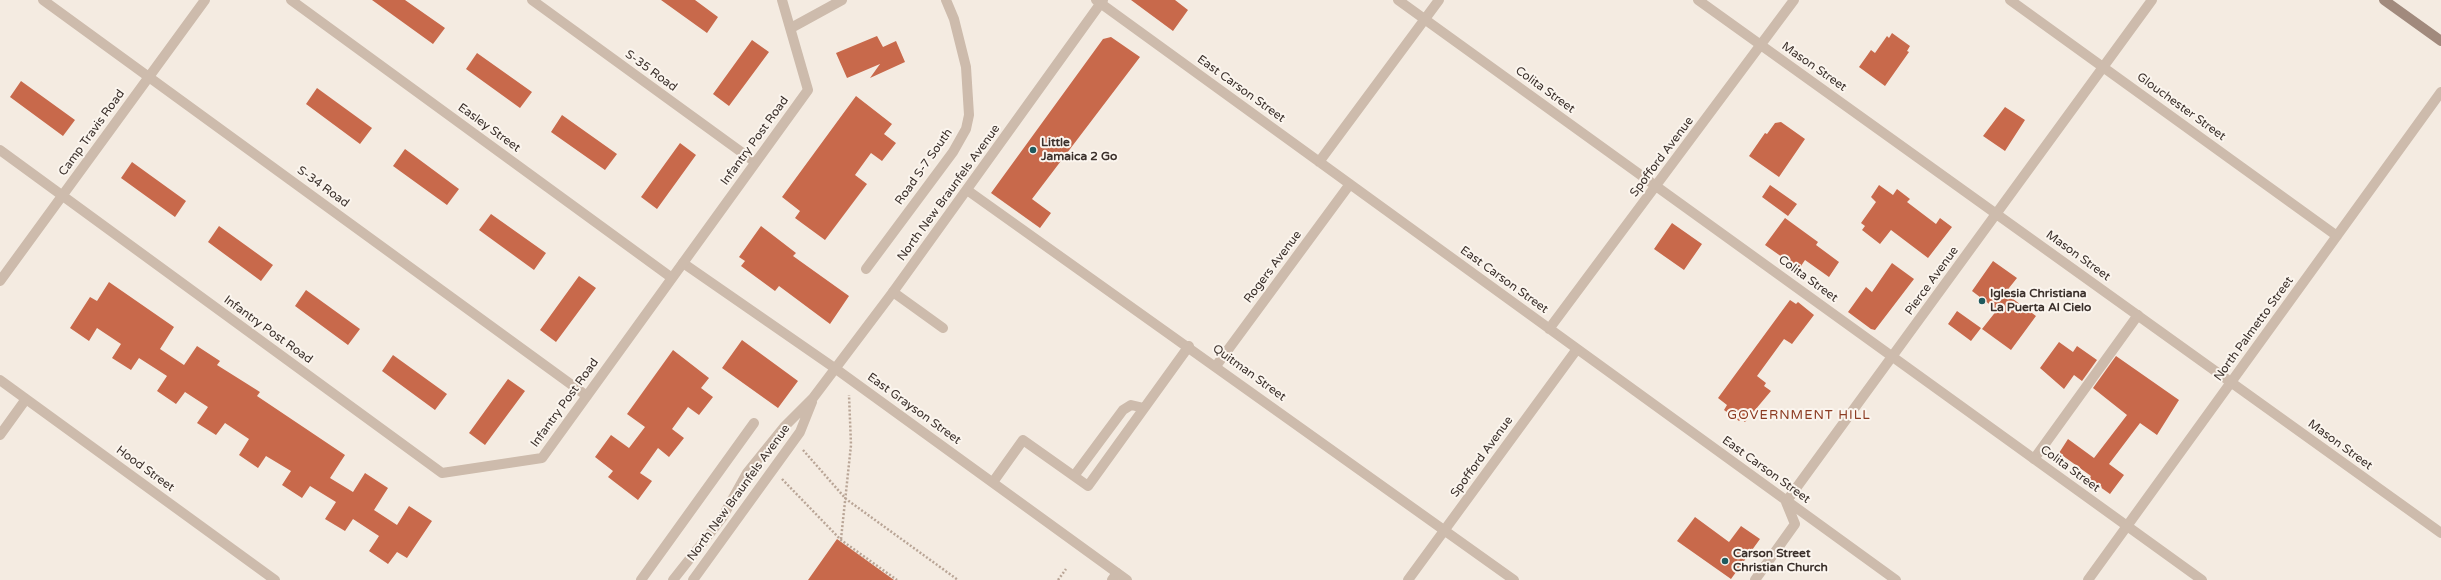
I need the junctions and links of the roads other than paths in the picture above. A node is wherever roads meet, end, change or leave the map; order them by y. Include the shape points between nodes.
1 (43, 0) edge
2 (205, 0) edge
3 (290, 0) edge
4 (532, 0) edge
5 (782, 0) edge
6 (842, 0) edge
7 (946, 0) edge
8 (1398, 0) edge
9 (1439, 0) edge
10 (1698, 0) edge
11 (1794, 0) edge
12 (2010, 0) edge
13 (2152, 0) edge
14 (2384, 0) edge
15 (1100, 1) edge
16 (1425, 20) junction
17 (791, 28) junction
18 (2441, 41) edge
19 (1760, 46) junction
20 (2104, 67) junction
21 (149, 76) junction
22 (2441, 92) edge
23 (0, 150) edge
24 (755, 162) junction
25 (1319, 162) junction
26 (1350, 184) junction
27 (1656, 187) junction
28 (967, 190) junction
29 (63, 196) junction
30 (1997, 213) junction
31 (2336, 236) junction
32 (683, 263) junction
33 (866, 269) dead end
34 (672, 278) junction
35 (0, 281) edge
36 (893, 292) junction
37 (2138, 316) junction
38 (943, 328) dead end
39 (1549, 329) junction
40 (1189, 346) junction
41 (1577, 349) junction
42 (1894, 357) junction
43 (1216, 366) junction
44 (836, 369) junction
45 (0, 380) edge
46 (2231, 383) junction
47 (587, 396) junction
48 (813, 398) junction
49 (26, 399) junction
50 (1144, 408) junction
51 (754, 423) dead end
52 (0, 435) edge
53 (2034, 459) junction
54 (1074, 476) junction
55 (993, 482) junction
56 (1786, 502) junction
57 (2128, 526) junction
58 (1444, 529) junction
59 (2441, 533) edge
60 (701, 543) junction
61 (713, 552) junction
62 (1114, 576) edge
63 (275, 580) edge
64 (641, 580) edge
65 (673, 580) edge
66 (693, 580) edge
67 (1127, 580) edge
68 (1408, 580) edge
69 (1514, 580) edge
70 (1755, 580) edge
71 (1896, 580) edge
72 (2088, 580) edge
73 (2202, 580) edge

1 - 21 street, S-34 Road
2 - 21 street, Camp Travis Road
3 - 34 street, Easley Street
4 - 24 street, S-35 Road
5 - 17 street, Infantry Post Road
6 - 17 street
7 - 33 street, Road S-7 South via 954,19 966,67 969,115 966,129 953,152
8 - 16 street, Colita Street
9 - 16 street
10 - 19 street, Mason Street
11 - 19 street, Spofford Avenue
12 - 20 street, Glouchester Street
13 - 20 street, Pierce Avenue
14 - 18 main road
15 - 25 street, East Carson Street
15 - 28 street, North New Braunfels Avenue
16 - 25 street
16 - 27 street, Colita Street
17 - 24 street, Infantry Post Road via 808,90
19 - 27 street, Spofford Avenue
19 - 30 street, Mason Street
20 - 30 street, Pierce Avenue
20 - 31 street, Glouchester Street
21 - 29 street, Camp Travis Road
21 - 47 street, S-34 Road
22 - 31 street, North Palmetto Street
23 - 29 street, Infantry Post Road
24 - 32 street, Infantry Post Road
25 - 26 street, East Carson Street
26 - 39 street, East Carson Street
26 - 43 street, Rogers Avenue
27 - 39 street, Spofford Avenue
27 - 42 street, Colita Street
28 - 36 street, North New Braunfels Avenue
28 - 40 street, Quitman Street
29 - 35 street, Camp Travis Road
29 - 47 street, Infantry Post Road via 442,473 542,458
30 - 37 street, Mason Street
30 - 42 street, Pierce Avenue
31 - 46 street, North Palmetto Street
32 - 34 street, Infantry Post Road
32 - 44 street, East Grayson Street
34 - 47 street, Infantry Post Road
36 - 38 street
36 - 44 street, North New Braunfels Avenue
37 - 46 street, Mason Street
37 - 53 street
39 - 41 street, East Carson Street
40 - 43 street, Quitman Street
40 - 50 street
41 - 56 street, East Carson Street
41 - 58 street, Spofford Avenue
42 - 53 street, Colita Street
42 - 56 street, Pierce Avenue
43 - 58 street, Quitman Street
44 - 48 street, North New Braunfels Avenue
44 - 55 street, East Grayson Street
45 - 49 street, Hood Street
46 - 57 street, North Palmetto Street
46 - 59 street, Mason Street
48 - 60 street, North New Braunfels Avenue via 785,426 747,473 722,518
48 - 61 street, North New Braunfels Avenue via 800,432
49 - 52 street
49 - 63 street, Hood Street
50 - 54 street via 1131,405 1123,410
50 - 54 street via 1088,486
51 - 64 street
53 - 57 street, Colita Street
54 - 55 street via 1023,440
55 - 62 street, East Grayson Street
56 - 70 street via 1795,524
56 - 71 street, East Carson Street
57 - 72 street, North Palmetto Street
57 - 73 street, Colita Street
58 - 68 street, Spofford Avenue
58 - 69 street, Quitman Street
60 - 61 street
60 - 65 street, North New Braunfels Avenue
61 - 66 street, North New Braunfels Avenue
62 - 67 street, East Grayson Street

